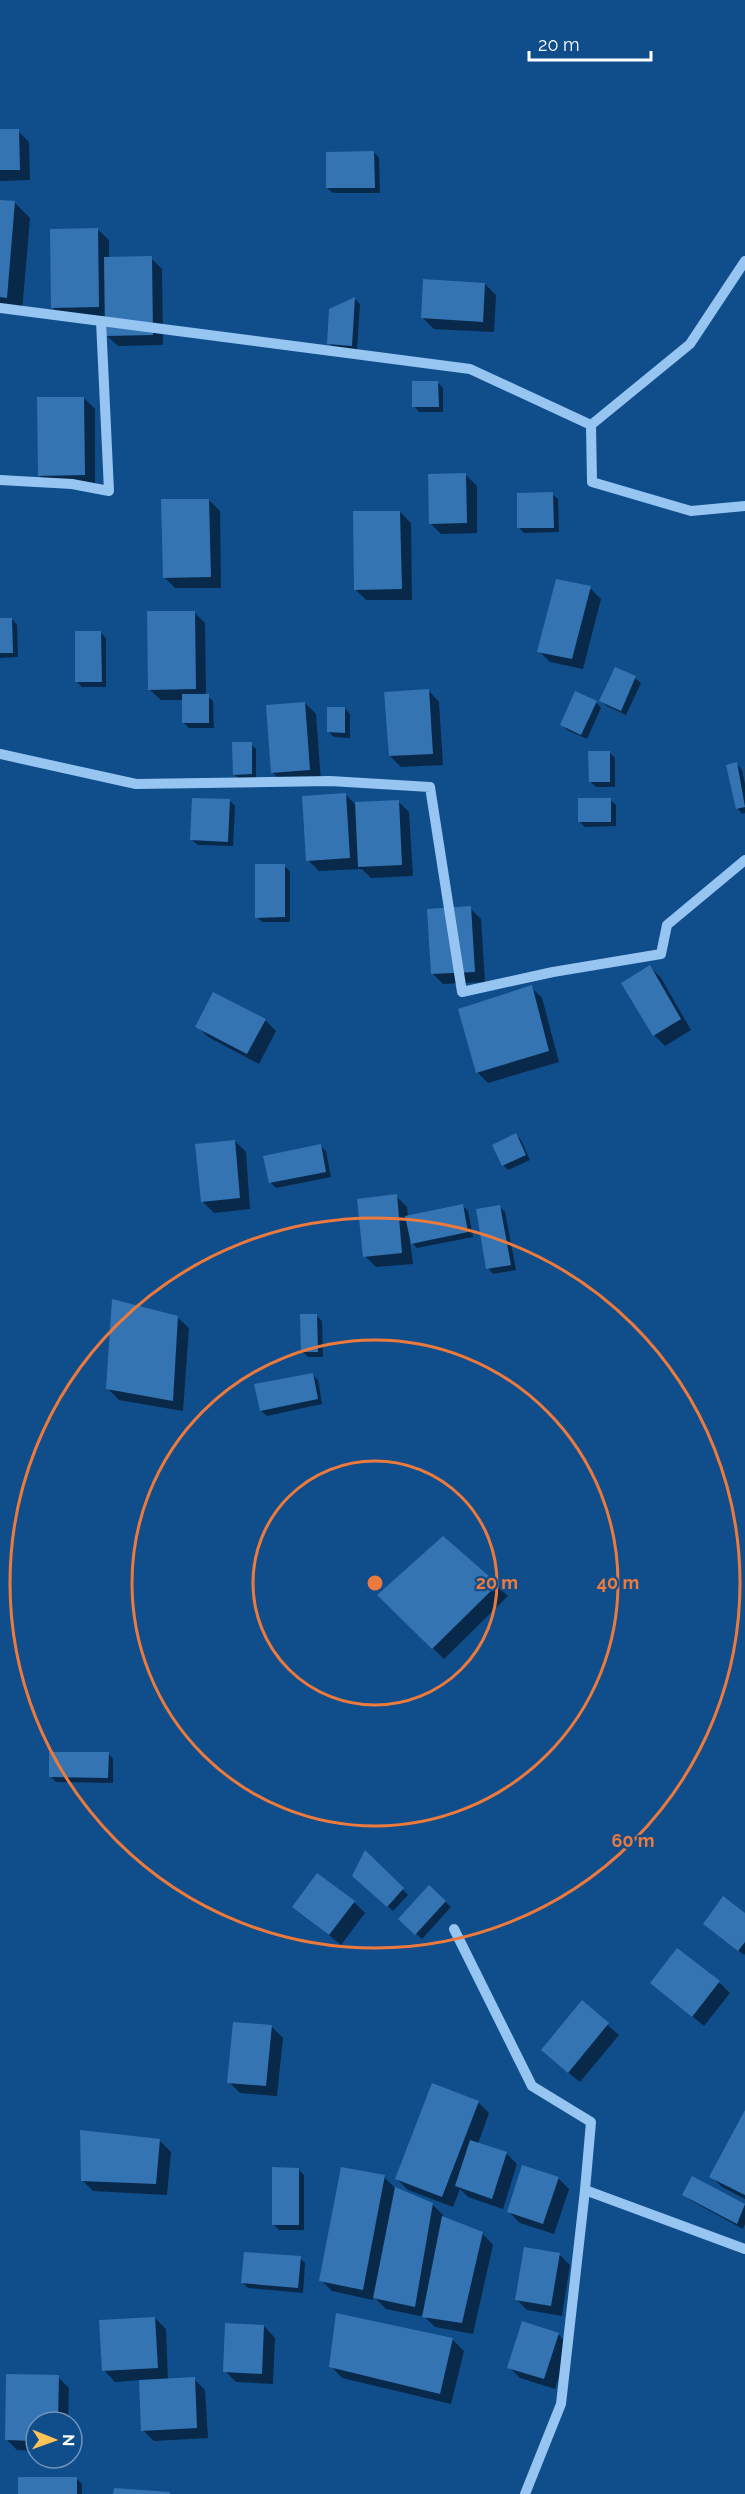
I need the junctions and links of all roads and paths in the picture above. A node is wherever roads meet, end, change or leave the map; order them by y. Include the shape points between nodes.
1 (745, 261) edge
2 (0, 308) edge
3 (101, 321) junction
4 (591, 425) junction
5 (0, 480) edge
6 (745, 506) edge
7 (0, 754) edge
8 (745, 860) edge
9 (454, 1929) dead end
10 (585, 2190) junction
11 (745, 2249) edge
12 (525, 2494) edge

1 - 4 street via 690,344
2 - 3 street
3 - 4 street via 470,369
3 - 5 street via 109,491 72,484
4 - 6 street via 592,482 691,511
7 - 8 street via 136,784 330,781 430,787 462,992 661,954 667,925
9 - 10 street via 532,2086 591,2122
10 - 11 street
10 - 12 street via 561,2404

